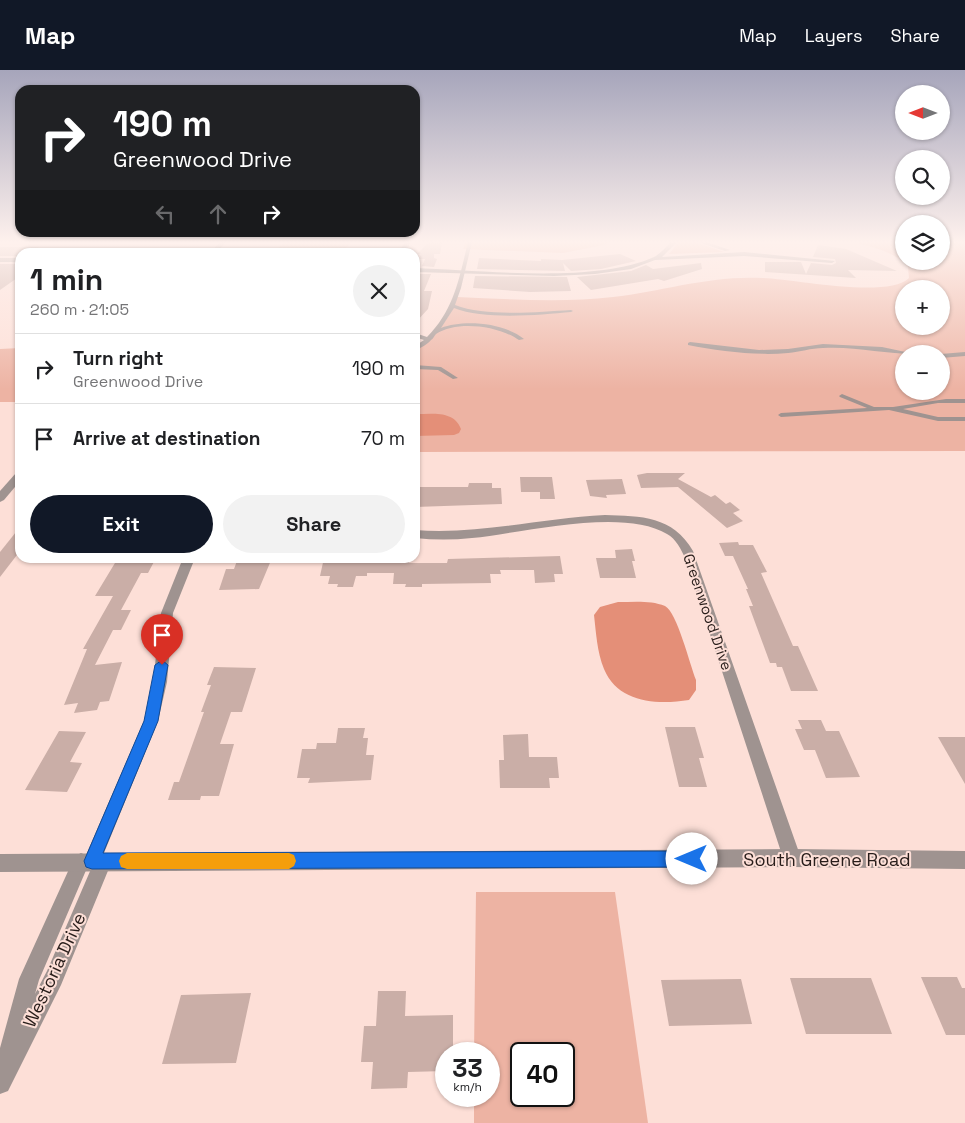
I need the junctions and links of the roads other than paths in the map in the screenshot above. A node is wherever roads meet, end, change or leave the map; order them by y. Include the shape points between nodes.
1 (457, 291) edge
2 (454, 306) junction
3 (571, 311) dead end
4 (437, 332) junction
5 (420, 336) edge
6 (521, 339) dead end
7 (429, 340) junction
8 (690, 344) dead end
9 (420, 346) edge
10 (895, 352) edge
11 (965, 354) edge
12 (950, 355) edge
13 (420, 367) edge
14 (456, 378) dead end
15 (842, 396) dead end
16 (965, 401) edge
17 (889, 408) junction
18 (781, 415) dead end
19 (965, 419) edge
20 (15, 481) edge
21 (0, 498) edge
22 (420, 534) edge
23 (187, 563) edge
24 (792, 858) junction
25 (965, 860) edge
26 (92, 861) junction
27 (0, 863) edge
28 (1, 1080) edge

1 - 2 lane
2 - 3 lane via 465,311 524,314
2 - 4 lane
4 - 6 lane via 468,326 503,330
4 - 7 lane
5 - 7 lane
7 - 9 lane
8 - 10 lane via 759,352 830,346
11 - 12 lane
13 - 14 lane via 439,368
15 - 17 lane via 865,405
16 - 17 lane via 940,399
17 - 18 lane
17 - 19 lane via 938,419
20 - 21 street
22 - 24 street, Greenwood Drive via 457,535 575,520 643,521 672,531 691,558
23 - 26 street via 167,612 160,682 151,721
24 - 25 street, South Greene Road
24 - 26 street, South Greene Road
26 - 27 street, South Greene Road
26 - 28 street, Westoria Drive via 54,978

